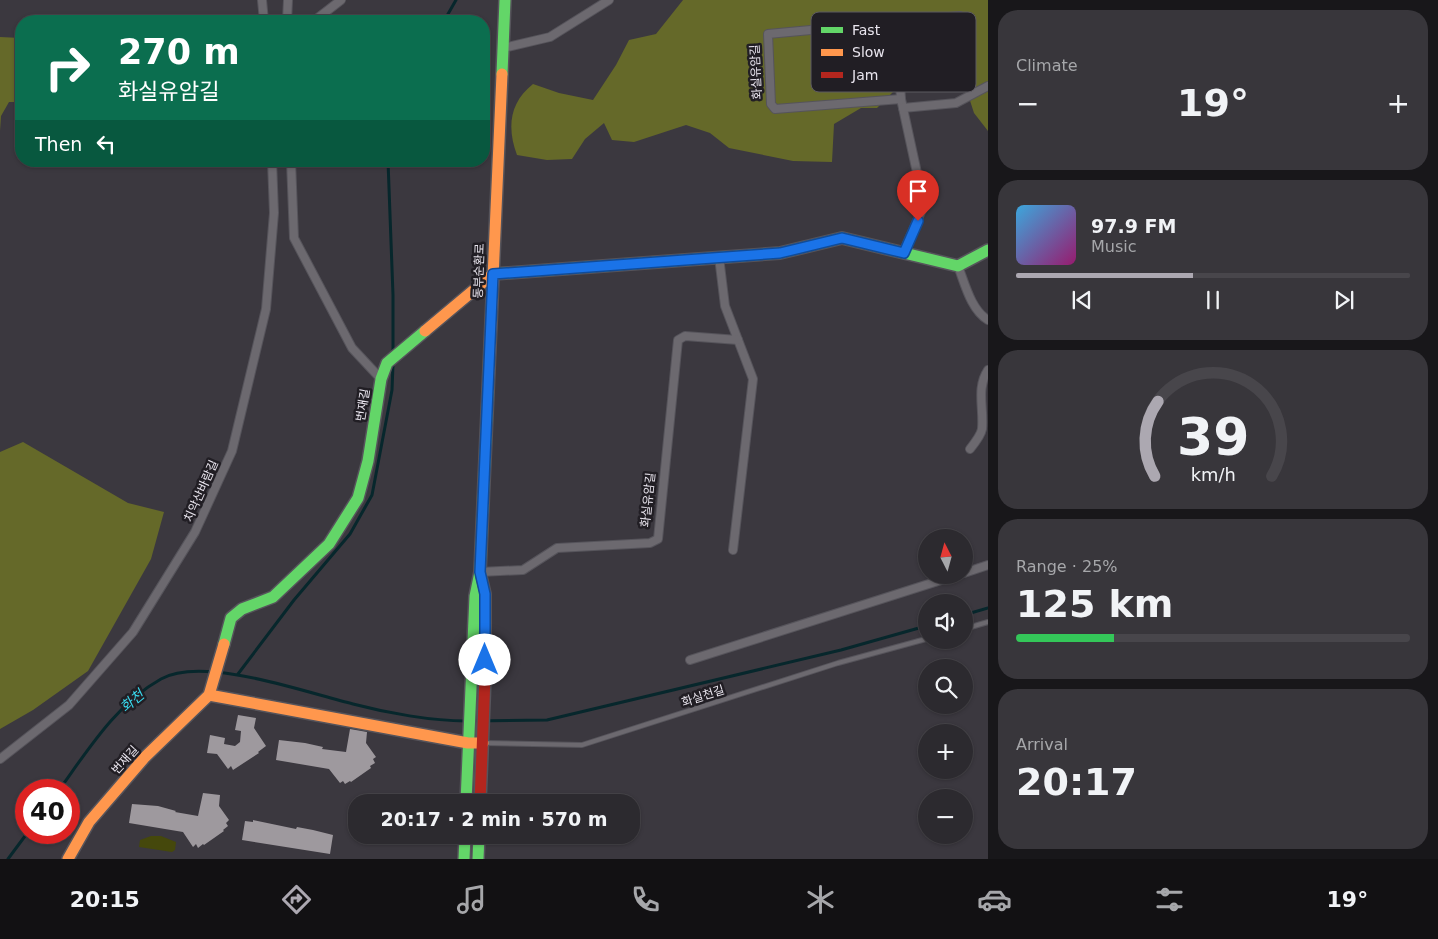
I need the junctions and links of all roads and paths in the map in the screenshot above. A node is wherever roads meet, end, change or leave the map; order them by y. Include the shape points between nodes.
1 (262, 0) edge
2 (288, 0) edge
3 (341, 0) edge
4 (504, 0) edge
5 (609, 0) edge
6 (263, 15) edge
7 (287, 15) edge
8 (322, 15) edge
9 (811, 30) edge
10 (503, 48) junction
11 (988, 86) edge
12 (901, 92) edge
13 (901, 99) junction
14 (903, 108) junction
15 (272, 167) edge
16 (291, 167) edge
17 (988, 250) edge
18 (904, 253) junction
19 (720, 257) junction
20 (958, 266) junction
21 (493, 274) junction
22 (988, 320) edge
23 (738, 340) junction
24 (988, 370) edge
25 (381, 379) junction
26 (970, 450) dead end
27 (733, 550) dead end
28 (988, 565) edge
29 (973, 570) edge
30 (480, 572) junction
31 (929, 584) edge
32 (988, 622) edge
33 (973, 626) edge
34 (918, 641) edge
35 (690, 660) dead end
36 (210, 692) junction
37 (469, 737) junction
38 (483, 737) junction
39 (0, 759) edge
40 (466, 794) edge
41 (480, 794) edge
42 (465, 844) edge
43 (479, 844) edge
44 (68, 859) edge
45 (464, 859) edge
46 (478, 859) edge

1 - 6 street
2 - 7 street
3 - 8 street
4 - 10 street, 동부순환로
5 - 10 street via 550,37
9 - 13 street, 화실유암길 via 768,34 771,104 776,109
10 - 21 street, 동부순환로
11 - 14 street via 956,103
12 - 13 street
13 - 14 street
14 - 18 street via 924,205
15 - 39 street, 치악산바람길 via 274,213 266,309 232,451 195,532 133,632 69,705
16 - 25 street, 번재길 via 294,238 352,348
17 - 20 street
18 - 19 street via 842,238 780,253
18 - 20 street
19 - 21 street
19 - 23 street via 725,306
20 - 22 street via 980,316
21 - 25 street via 387,363
21 - 30 street, 동부순환로
23 - 27 street via 753,379
23 - 30 street, 화실유암길 via 685,336 678,340 658,540 557,548 523,570
24 - 26 street via 982,378 982,431
25 - 36 street, 번재길 via 368,461 358,498 329,544 273,597 231,618
28 - 29 street
30 - 37 street, 동부순환로 via 475,596
30 - 38 street, 동부순환로 via 485,594
31 - 35 street
32 - 33 lane
34 - 38 lane, 화실천길 via 838,663 582,745
36 - 37 street
36 - 44 street, 번재길 via 145,757 89,822
37 - 38 street
37 - 40 street
38 - 41 street
42 - 45 street
43 - 46 street

